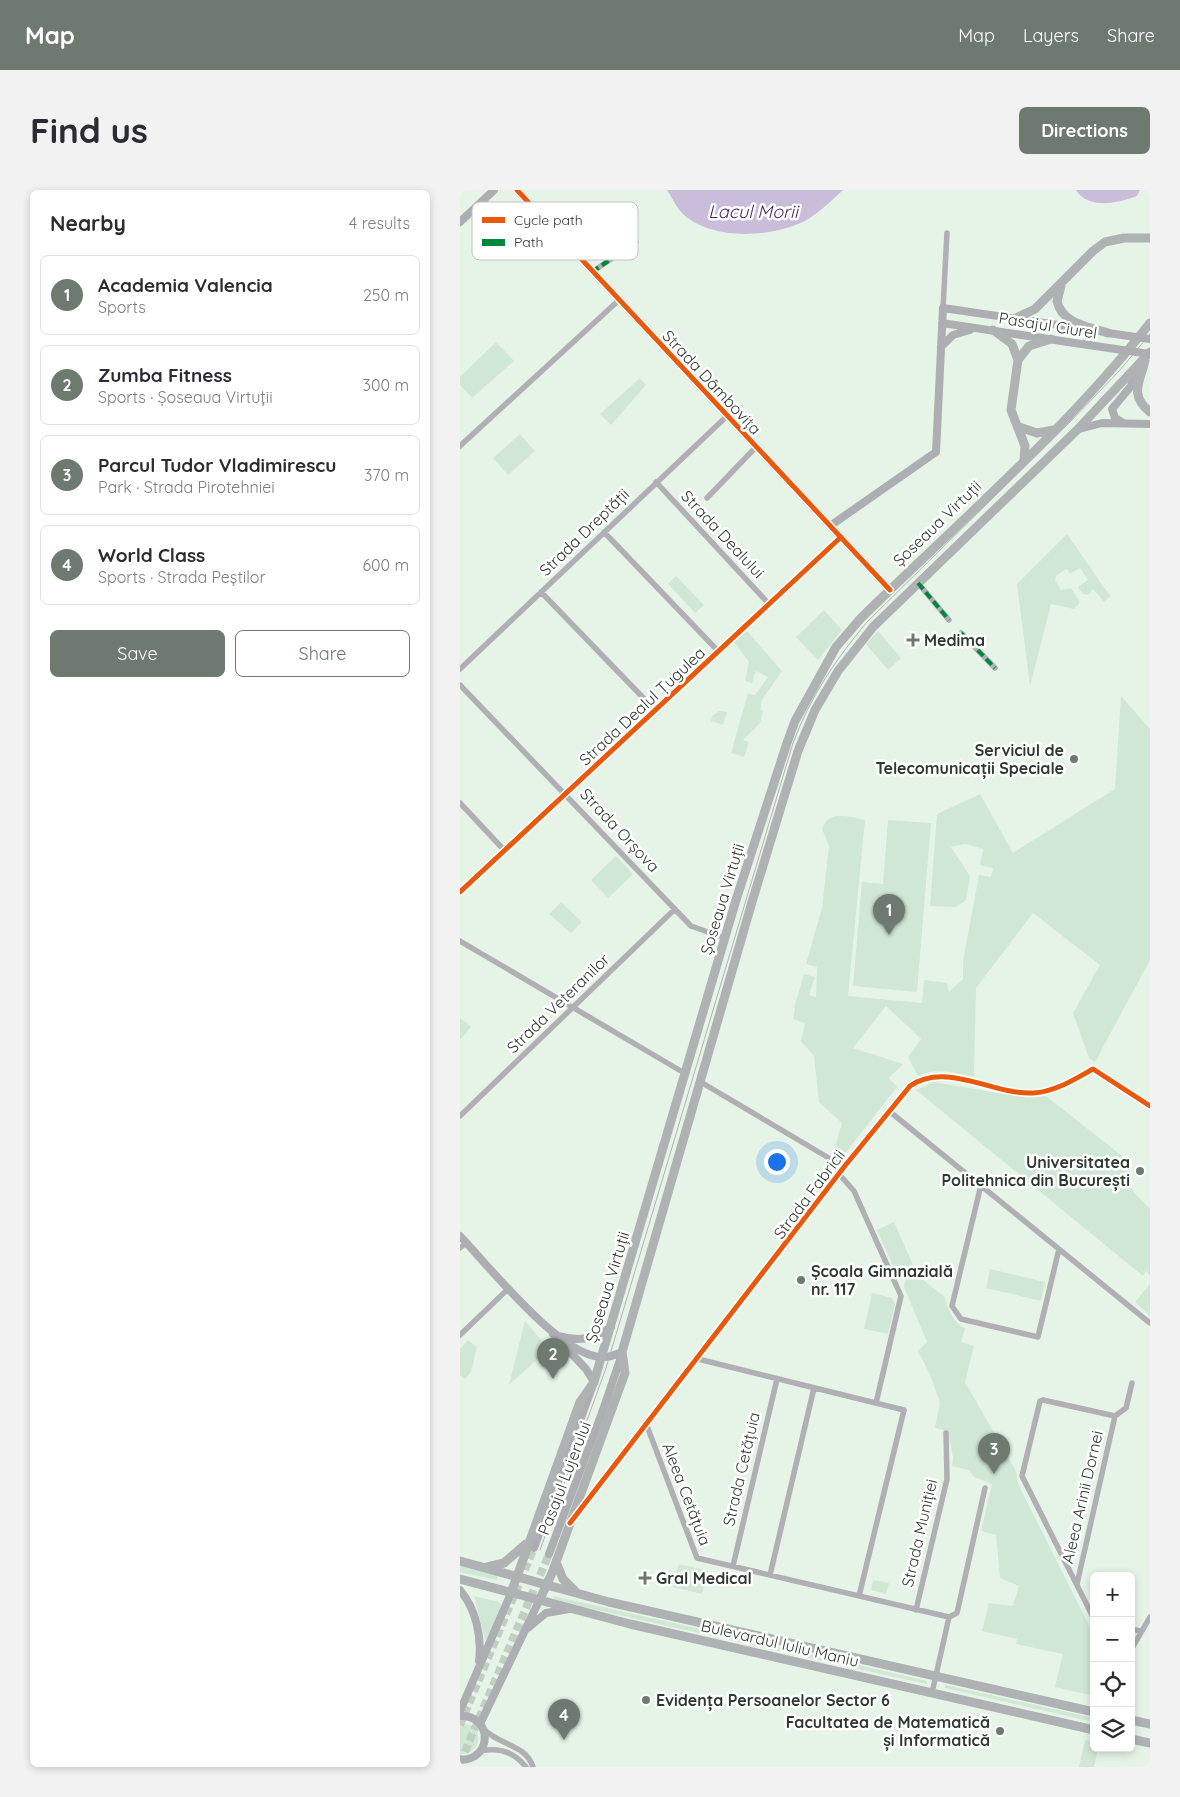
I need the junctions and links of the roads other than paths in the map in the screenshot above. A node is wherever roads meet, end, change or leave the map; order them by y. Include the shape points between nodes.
1 (494, 190) edge
2 (516, 190) edge
3 (481, 202) edge
4 (527, 202) edge
5 (472, 211) edge
6 (460, 222) edge
7 (947, 233) dead end
8 (1150, 238) edge
9 (581, 260) edge
10 (610, 260) edge
11 (592, 272) junction
12 (1062, 283) junction
13 (618, 300) junction
14 (943, 308) junction
15 (1014, 318) junction
16 (942, 323) junction
17 (1150, 323) edge
18 (982, 329) junction
19 (993, 330) junction
20 (1108, 332) junction
21 (1051, 339) junction
22 (1150, 339) edge
23 (941, 347) junction
24 (1149, 354) edge
25 (1018, 360) junction
26 (1135, 369) junction
27 (1150, 412) edge
28 (727, 416) junction
29 (1124, 424) junction
30 (1150, 424) edge
31 (1019, 427) junction
32 (1054, 430) junction
33 (1077, 430) junction
34 (460, 446) edge
35 (756, 447) junction
36 (1024, 460) junction
37 (656, 482) junction
38 (707, 498) dead end
39 (830, 526) junction
40 (604, 532) junction
41 (841, 537) junction
42 (918, 583) junction
43 (890, 590) junction
44 (541, 592) junction
45 (769, 604) junction
46 (949, 620) dead end
47 (961, 633) dead end
48 (718, 651) junction
49 (995, 668) dead end
50 (460, 669) edge
51 (460, 685) edge
52 (655, 710) junction
53 (566, 793) junction
54 (460, 803) edge
55 (505, 851) junction
56 (460, 892) edge
57 (675, 909) junction
58 (725, 938) junction
59 (460, 941) edge
60 (573, 1008) junction
61 (686, 1074) junction
62 (699, 1081) junction
63 (1150, 1106) edge
64 (890, 1111) junction
65 (460, 1116) edge
66 (844, 1167) junction
67 (839, 1174) junction
68 (981, 1185) junction
69 (460, 1236) edge
70 (463, 1246) edge
71 (1059, 1249) junction
72 (510, 1288) junction
73 (1150, 1323) edge
74 (611, 1327) junction
75 (553, 1334) junction
76 (460, 1335) edge
77 (622, 1352) junction
78 (602, 1357) junction
79 (698, 1359) junction
80 (777, 1379) junction
81 (594, 1382) junction
82 (1132, 1383) dead end
83 (814, 1388) junction
84 (876, 1403) junction
85 (1115, 1416) junction
86 (646, 1426) junction
87 (946, 1433) dead end
88 (985, 1488) dead end
89 (570, 1523) junction
90 (532, 1544) junction
91 (549, 1554) tunnel mouth
92 (460, 1561) edge
93 (556, 1562) junction
94 (733, 1566) junction
95 (484, 1567) junction
96 (770, 1575) junction
97 (517, 1576) junction
98 (460, 1579) edge
99 (547, 1584) junction
100 (1077, 1584) junction
101 (460, 1590) edge
102 (511, 1593) junction
103 (577, 1593) junction
104 (859, 1596) junction
105 (539, 1601) junction
106 (570, 1609) junction
107 (916, 1610) junction
108 (948, 1617) junction
109 (1093, 1617) edge
110 (1150, 1617) edge
111 (1135, 1630) edge
112 (1140, 1631) junction
113 (521, 1636) junction
114 (1135, 1642) edge
115 (478, 1668) junction
116 (936, 1676) junction
117 (932, 1693) junction
118 (460, 1711) edge
119 (1090, 1711) edge
120 (460, 1716) edge
121 (1135, 1721) edge
122 (1150, 1724) edge
123 (481, 1725) junction
124 (1090, 1729) edge
125 (1135, 1740) edge
126 (1150, 1743) edge
127 (481, 1751) junction
128 (460, 1760) edge
129 (526, 1767) edge
130 (533, 1767) edge

1 - 3 street
2 - 4 street, Strada Dâmbovița
5 - 6 street
7 - 14 street
8 - 12 main road via 1105,242
9 - 11 street, Strada Dâmbovița
10 - 11 street
11 - 13 street, Strada Dâmbovița
12 - 15 main road via 1035,310
12 - 20 main road via 1057,301 1064,315 1074,322
13 - 28 street, Strada Dâmbovița
13 - 34 street
14 - 15 street, Pasajul Ciurel
14 - 16 street
15 - 20 street, Pasajul Ciurel
16 - 18 street, Pasajul Ciurel
16 - 23 street
17 - 32 main road, Șoseaua Virtuții
18 - 19 street, Pasajul Ciurel
18 - 23 street via 958,332
19 - 21 street, Pasajul Ciurel
19 - 25 main road via 1012,344
20 - 22 street, Pasajul Ciurel, bridge
21 - 24 street, Pasajul Ciurel, bridge
21 - 25 main road via 1029,346
23 - 39 street via 936,452
24 - 26 main road, Șoseaua Virtuții
24 - 27 main road via 1137,388 1140,400
25 - 31 main road via 1011,410
26 - 29 street via 1131,386 1112,409 1115,418
26 - 33 main road, Șoseaua Virtuții
28 - 35 street, Strada Dâmbovița
28 - 37 street, Strada Dreptății
29 - 30 street
29 - 33 street via 1097,423
31 - 32 main road via 1037,433
31 - 36 main road via 1025,446
32 - 36 main road, Șoseaua Virtuții
33 - 42 main road, Șoseaua Virtuții
35 - 38 street
35 - 39 street, Strada Dâmbovița
36 - 43 main road, Șoseaua Virtuții
37 - 40 street, Strada Dreptății
37 - 45 street, Strada Dealului
39 - 41 street, Strada Dâmbovița
40 - 44 street, Strada Dreptății
40 - 48 street
41 - 43 street, Strada Dâmbovița
41 - 45 street, Strada Dealul Țugulea
42 - 46 street
42 - 62 main road, Șoseaua Virtuții via 873,627 850,655 810,719
43 - 58 main road, Șoseaua Virtuții via 836,648 795,721
44 - 50 street, Strada Dreptății
44 - 52 street
45 - 48 street, Strada Dealul Țugulea
47 - 49 street
48 - 52 street, Strada Dealul Țugulea
51 - 53 street, Strada Orșova
52 - 53 street, Strada Dealul Țugulea
53 - 55 street, Strada Dealul Țugulea
53 - 57 street, Strada Orșova
54 - 55 street
55 - 56 street, Strada Dealul Țugulea
57 - 58 street, Strada Orșova via 694,928
57 - 60 street, Strada Veteranilor
58 - 61 main road, Șoseaua Virtuții
59 - 60 street
60 - 61 street
60 - 65 street, Strada Veteranilor
61 - 74 main road, Șoseaua Virtuții
62 - 66 street
62 - 77 main road, Șoseaua Virtuții
63 - 64 street, Strada Fabricii via 1093,1069 1058,1087 1034,1093 927,1078 910,1086
64 - 66 street, Strada Fabricii
64 - 68 street
66 - 67 street, Strada Fabricii
67 - 79 street, Strada Fabricii
67 - 84 street via 854,1191 901,1296
68 - 71 street
68 - 71 street via 952,1306 961,1319 1038,1338
69 - 70 street
70 - 72 street
71 - 73 street
72 - 75 street
72 - 76 street
74 - 75 street via 586,1339
74 - 78 main road, Șoseaua Virtuții
75 - 78 street via 575,1348
75 - 81 street
77 - 78 street
77 - 89 main road, Șoseaua Virtuții via 625,1373
77 - 91 street, Pasajul Lujerului via 604,1410
78 - 81 main road, Șoseaua Virtuții
79 - 80 street
79 - 86 street, Strada Fabricii
80 - 83 street
80 - 94 street, Strada Cetățuia
81 - 90 street, Pasajul Lujerului
81 - 90 main road, Șoseaua Virtuții via 580,1402
82 - 85 street, Aleea Arinii Dornei via 1126,1408
83 - 84 street
83 - 96 street
84 - 104 street via 904,1410
85 - 100 street, Aleea Arinii Dornei
85 - 100 street, Aleea Arinii Dornei via 1043,1400 1022,1476
86 - 89 street, Strada Fabricii
86 - 94 street, Aleea Cetățuia via 696,1558
87 - 107 street, Strada Muniției via 947,1479
88 - 108 street via 957,1613
89 - 93 main road, Șoseaua Virtuții
90 - 95 main road via 504,1562
90 - 97 main road, Șoseaua Virtuții
92 - 95 main road, Bulevardul Iuliu Maniu
93 - 99 main road, Șoseaua Virtuții
93 - 103 main road via 563,1579
94 - 96 street, Aleea Cetățuia
95 - 97 main road, Bulevardul Iuliu Maniu
96 - 104 street, Aleea Cetățuia
97 - 99 main road, Bulevardul Iuliu Maniu
97 - 102 main road, Șoseaua Virtuții
98 - 102 main road, Bulevardul Iuliu Maniu
99 - 103 main road, Bulevardul Iuliu Maniu
99 - 105 main road, Șoseaua Virtuții
100 - 109 street, Aleea Arinii Dornei
101 - 115 street via 470,1606 478,1631
102 - 105 main road, Bulevardul Iuliu Maniu
102 - 115 street
103 - 116 main road, Bulevardul Iuliu Maniu
104 - 107 street, Aleea Cetățuia
105 - 106 main road, Bulevardul Iuliu Maniu
105 - 113 street
106 - 113 street via 542,1616
106 - 117 main road, Bulevardul Iuliu Maniu
107 - 108 street, Aleea Cetățuia
108 - 116 street
110 - 112 street
111 - 112 street
112 - 114 street
113 - 123 street
115 - 118 street
116 - 117 street
116 - 119 main road, Bulevardul Iuliu Maniu
117 - 124 main road, Bulevardul Iuliu Maniu
120 - 123 street via 470,1717
121 - 122 main road
123 - 127 street via 485,1742
123 - 130 street via 492,1736 518,1749
125 - 126 main road
127 - 128 street via 472,1758
127 - 129 street via 494,1749 506,1752 517,1757

